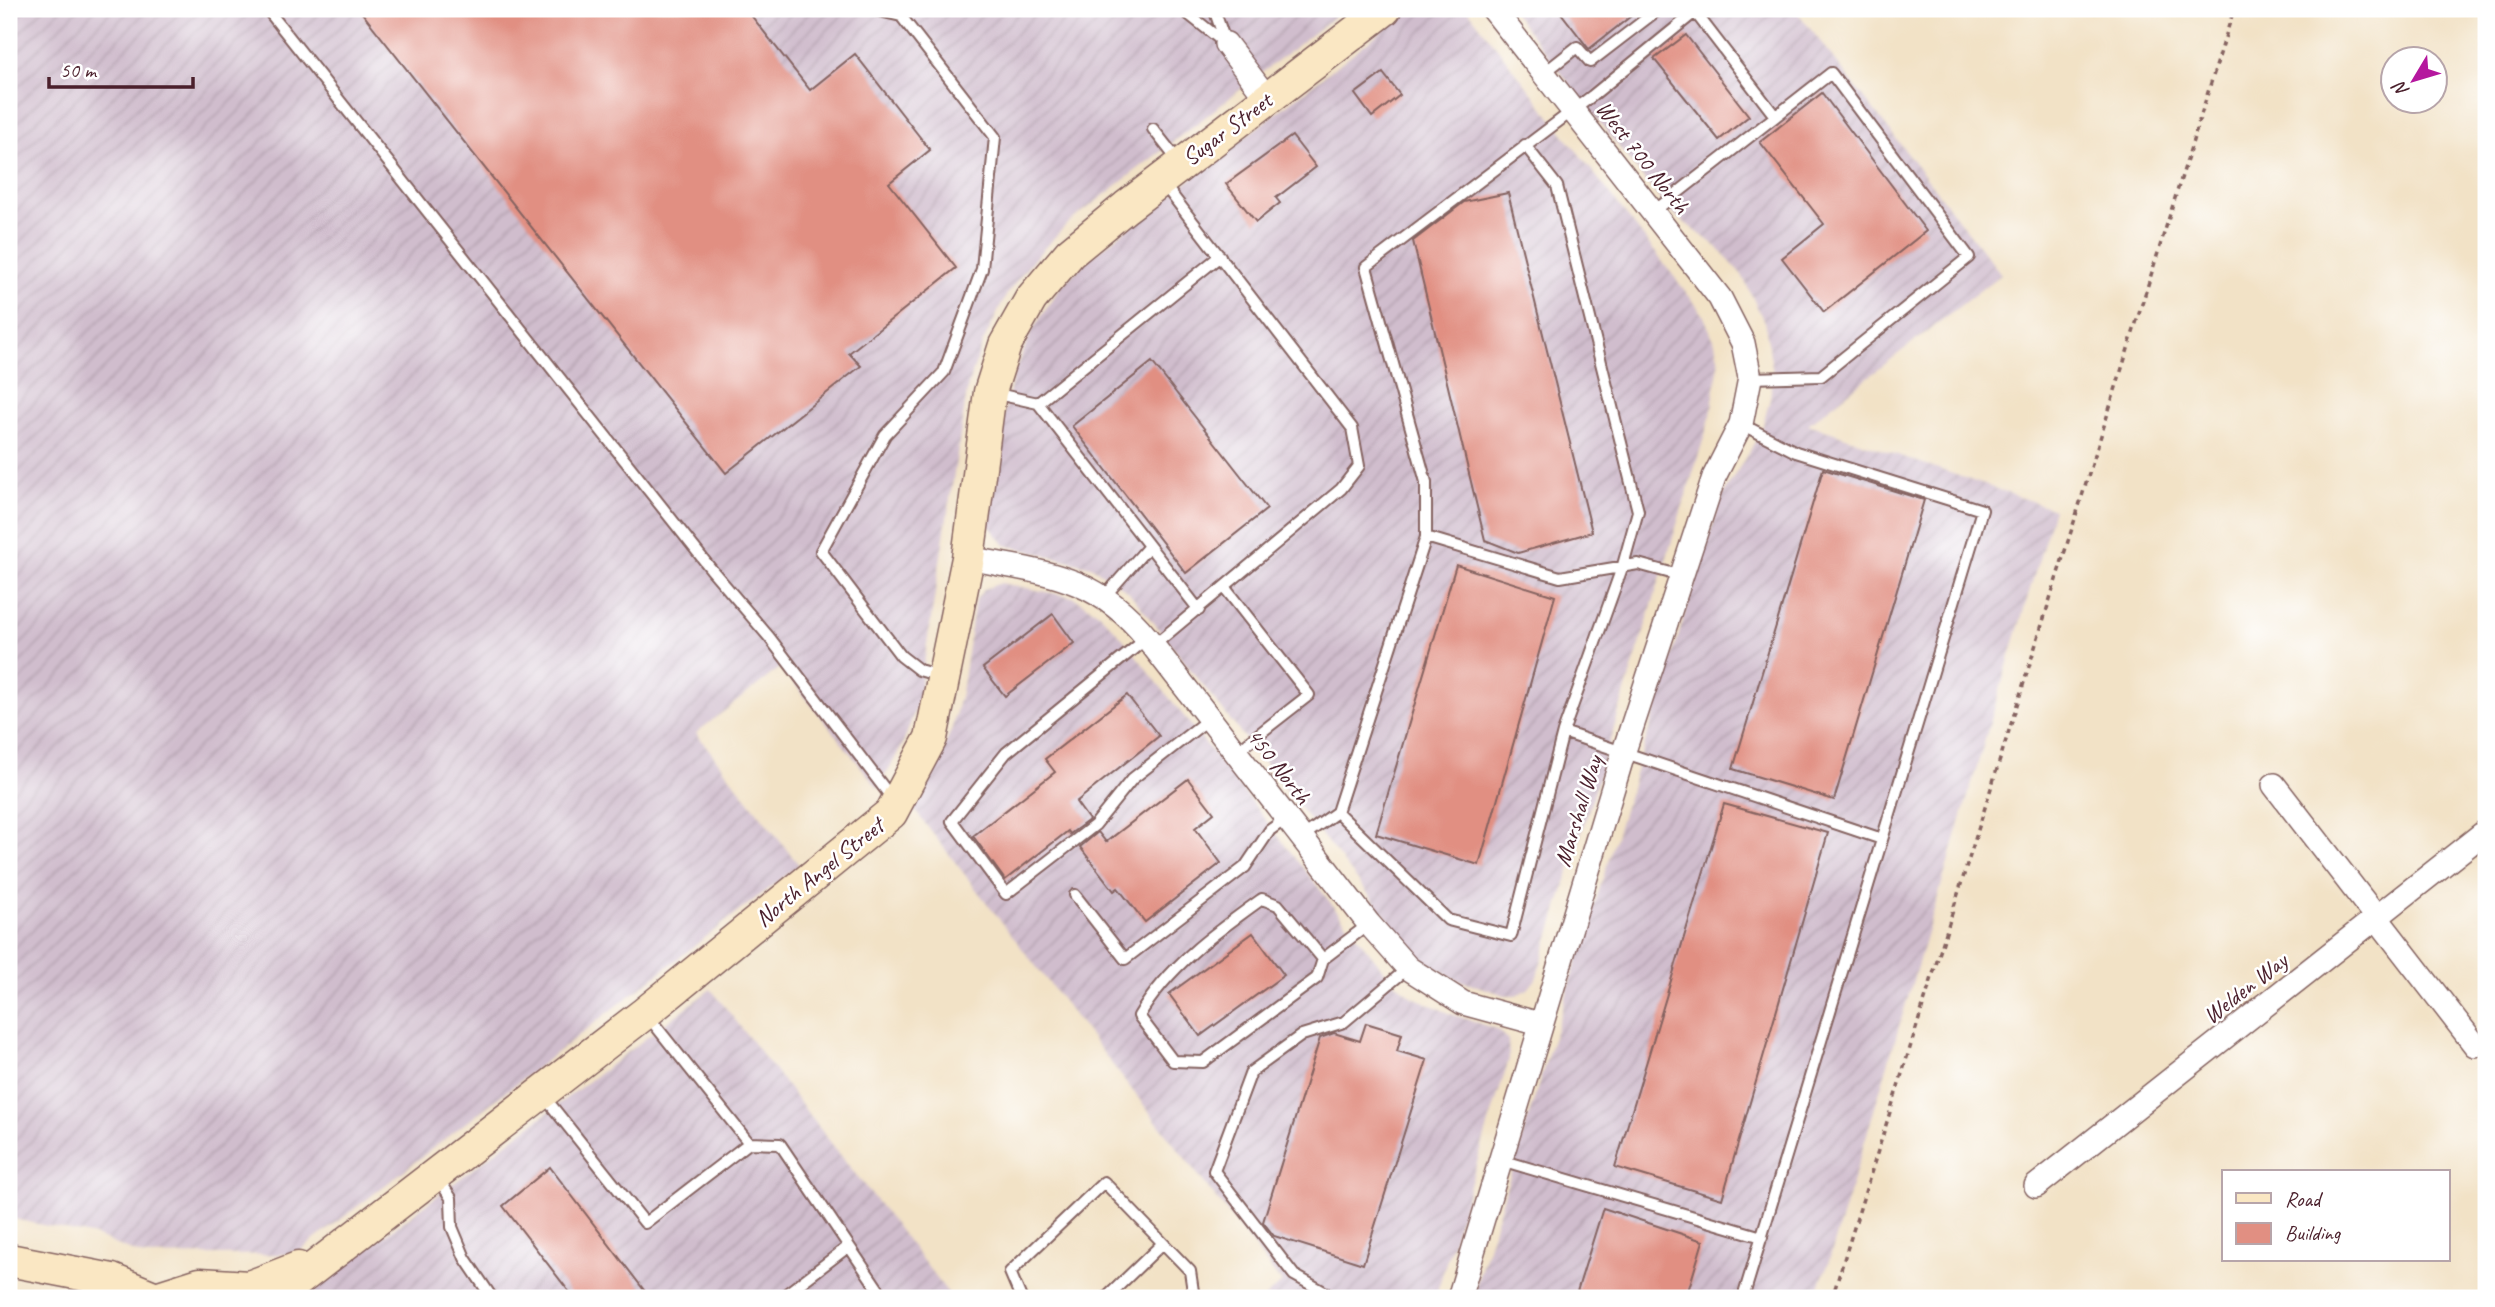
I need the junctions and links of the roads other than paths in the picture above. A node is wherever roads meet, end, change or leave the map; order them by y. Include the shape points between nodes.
1 (267, 9) edge
2 (871, 9) edge
3 (1182, 9) edge
4 (1214, 9) edge
5 (1385, 9) edge
6 (1493, 9) edge
7 (1659, 9) edge
8 (1226, 44) junction
9 (1544, 73) junction
10 (1267, 98) junction
11 (1573, 110) junction
12 (1775, 116) junction
13 (1153, 129) dead end
14 (1525, 145) junction
15 (1171, 172) junction
16 (1653, 212) junction
17 (1070, 253) joint
18 (1220, 256) junction
19 (1743, 343) joint
20 (1750, 378) junction
21 (990, 392) junction
22 (1038, 403) junction
23 (1741, 424) junction
24 (1426, 537) junction
25 (1149, 546) junction
26 (968, 558) junction
27 (1623, 565) junction
28 (1682, 576) junction
29 (1225, 588) junction
30 (1105, 596) junction
31 (1199, 610) junction
32 (1150, 642) junction
33 (944, 677) junction
34 (1209, 718) junction
35 (1563, 732) junction
36 (1624, 751) junction
37 (1236, 752) junction
38 (2274, 785) dead end
39 (896, 803) junction
40 (1336, 812) junction
41 (1287, 818) junction
42 (2486, 831) edge
43 (1302, 837) junction
44 (1882, 839) junction
45 (1075, 895) dead end
46 (2376, 918) junction
47 (1369, 924) junction
48 (1323, 959) junction
49 (1408, 968) junction
50 (645, 1013) junction
51 (1540, 1024) junction
52 (2475, 1045) dead end
53 (541, 1092) junction
54 (749, 1143) junction
55 (1501, 1160) junction
56 (435, 1173) junction
57 (2036, 1186) dead end
58 (1762, 1237) junction
59 (1163, 1242) junction
60 (849, 1246) junction
61 (9, 1260) edge
62 (320, 1265) junction
63 (117, 1289) edge
64 (156, 1298) edge
65 (275, 1298) edge
66 (492, 1298) edge
67 (781, 1298) edge
68 (884, 1298) edge
69 (1021, 1298) edge
70 (1106, 1298) edge
71 (1194, 1298) edge
72 (1335, 1298) edge
73 (1459, 1298) edge
74 (1743, 1298) edge

1 - 39 lane via 769,637
2 - 33 lane via 901,16 995,137 982,269 944,372 885,435 821,551 901,656 919,670
3 - 8 lane
4 - 8 lane
5 - 10 street, Sugar Street
6 - 9 street, West 700 North
7 - 9 lane via 1590,62 1577,47
8 - 10 street
9 - 11 street, West 700 North
10 - 15 street, Sugar Street
11 - 12 lane via 1695,12
11 - 14 lane
11 - 16 street, West 700 North
12 - 16 lane
12 - 20 lane via 1831,73 1969,257 1821,376
13 - 15 lane
14 - 24 lane via 1366,267 1426,482
14 - 27 lane via 1557,186 1638,510
15 - 17 street, Sugar Street
15 - 18 lane
16 - 19 street, West 700 North via 1720,298
17 - 21 street, North Angel Street via 1031,299 1011,333
18 - 22 lane
18 - 29 lane via 1352,428 1359,466 1341,489
19 - 20 street, Marshall Way
20 - 23 street, Marshall Way
21 - 22 lane
21 - 26 street, North Angel Street
22 - 25 lane
23 - 28 street, Marshall Way via 1714,477
23 - 44 lane via 1797,452 1982,510
24 - 27 lane via 1560,577
24 - 40 lane
25 - 30 lane
25 - 31 lane
26 - 30 street, 450 North via 1067,578
26 - 33 street, North Angel Street
27 - 28 lane via 1638,564
27 - 35 lane
28 - 36 street, Marshall Way
29 - 31 lane
29 - 37 lane via 1309,695
30 - 32 street, 450 North
31 - 32 lane
32 - 34 street, 450 North
32 - 34 lane via 1006,753 952,821 1006,894 1095,825 1132,779
33 - 39 street, North Angel Street via 931,738
34 - 37 street, 450 North
35 - 36 lane
35 - 40 lane via 1511,936 1448,920
36 - 44 lane
36 - 51 street, Marshall Way
37 - 41 street, 450 North
38 - 46 street
39 - 50 street, North Angel Street via 891,813
40 - 43 lane
41 - 43 street, 450 North
41 - 45 lane via 1270,830 1245,867 1125,959
42 - 46 street, Welden Way
43 - 47 street, 450 North
44 - 58 lane
46 - 52 street
46 - 57 street, Welden Way
47 - 48 lane
47 - 49 street, 450 North
48 - 48 lane via 1279,905 1262,899 1196,947 1152,993 1139,1016 1173,1061 1203,1062 1317,978
49 - 51 street, 450 North via 1463,1003
49 - 72 lane via 1344,1022 1302,1035 1251,1072 1214,1171 1294,1275
50 - 53 street, North Angel Street
50 - 54 lane
51 - 55 street, Marshall Way
53 - 54 lane via 645,1223
53 - 56 street, North Angel Street
54 - 60 lane via 780,1144
55 - 58 lane
55 - 73 street, Marshall Way
56 - 62 street, North Angel Street
56 - 66 lane via 451,1198 452,1227 465,1258
58 - 74 lane
59 - 69 lane via 1104,1182 1010,1272
59 - 70 lane
59 - 71 lane via 1190,1271
60 - 67 lane
60 - 68 lane
61 - 63 street
62 - 64 street via 291,1269 249,1287 200,1284
62 - 65 street, North Angel Street
63 - 64 street

